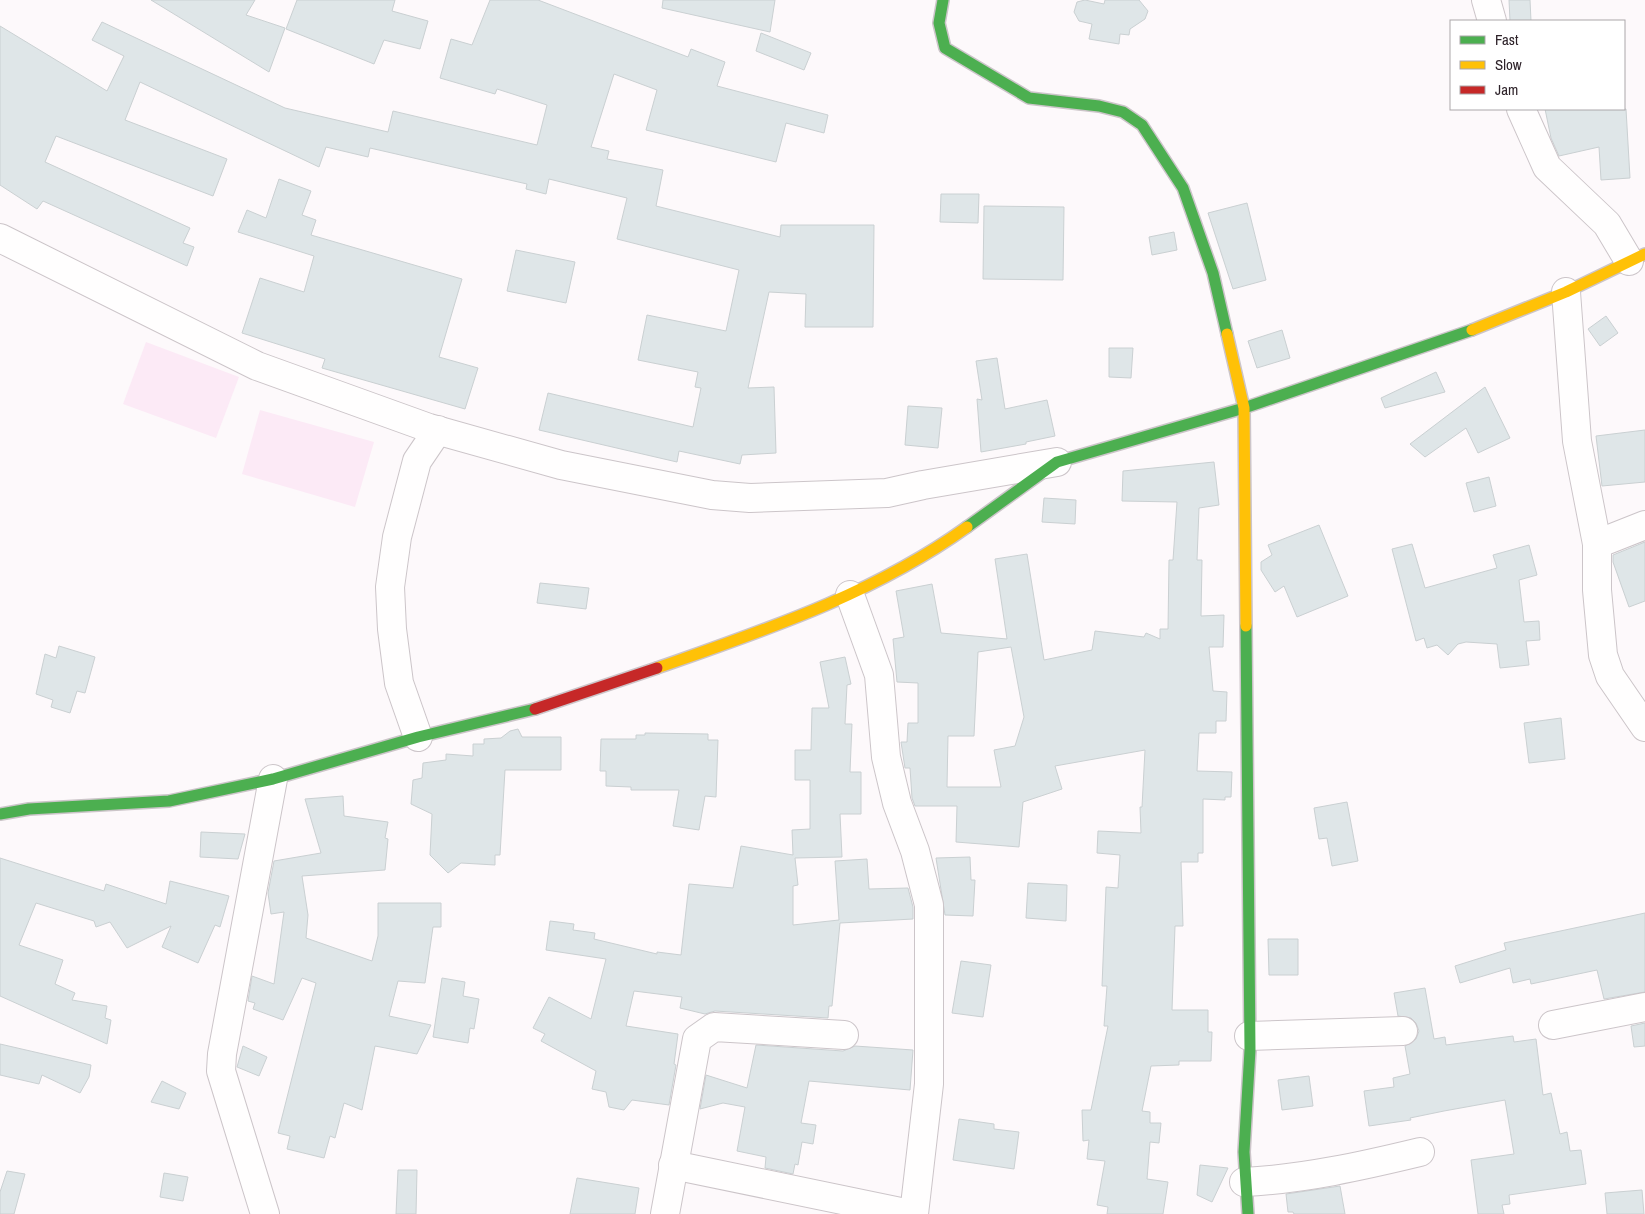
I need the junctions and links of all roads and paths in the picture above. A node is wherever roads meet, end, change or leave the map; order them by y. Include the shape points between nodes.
1 (943, 0) edge
2 (1486, 0) edge
3 (1492, 20) edge
4 (1520, 110) edge
5 (0, 238) edge
6 (1637, 258) edge
7 (1566, 292) junction
8 (1244, 408) junction
9 (438, 430) junction
10 (1057, 462) junction
11 (1645, 524) edge
12 (1596, 544) junction
13 (850, 595) junction
14 (1645, 727) edge
15 (418, 737) junction
16 (273, 780) junction
17 (0, 814) edge
18 (1645, 1007) edge
19 (1553, 1025) dead end
20 (1403, 1031) dead end
21 (844, 1035) dead end
22 (1249, 1036) junction
23 (1420, 1152) dead end
24 (672, 1166) junction
25 (1244, 1182) junction
26 (264, 1214) edge
27 (666, 1214) edge
28 (910, 1214) edge
29 (914, 1214) edge
30 (1248, 1214) edge

1 - 8 street via 939,23 945,48 976,68 1029,98 1099,106 1123,112 1142,125 1182,188 1213,273
2 - 3 street
4 - 6 street via 1547,167 1607,224
5 - 9 street via 257,366
6 - 7 street
7 - 8 street via 1476,329
7 - 12 street via 1577,441
8 - 10 street
8 - 22 street
9 - 10 street via 561,466 712,495 750,498 886,493
9 - 15 street via 417,461 397,537 390,587 400,683
10 - 13 street via 957,534
11 - 12 street
12 - 14 street via 1603,655 1610,676
13 - 15 street via 746,637 582,694
13 - 29 street via 879,675 886,757 929,905 929,1084
15 - 16 street
16 - 17 street via 169,801 29,809
16 - 26 street via 221,1071
18 - 19 street
20 - 22 street
21 - 24 street via 714,1028 697,1040
22 - 25 street via 1243,1122
23 - 25 street via 1371,1164 1277,1180
24 - 27 street
24 - 28 street
25 - 30 street

